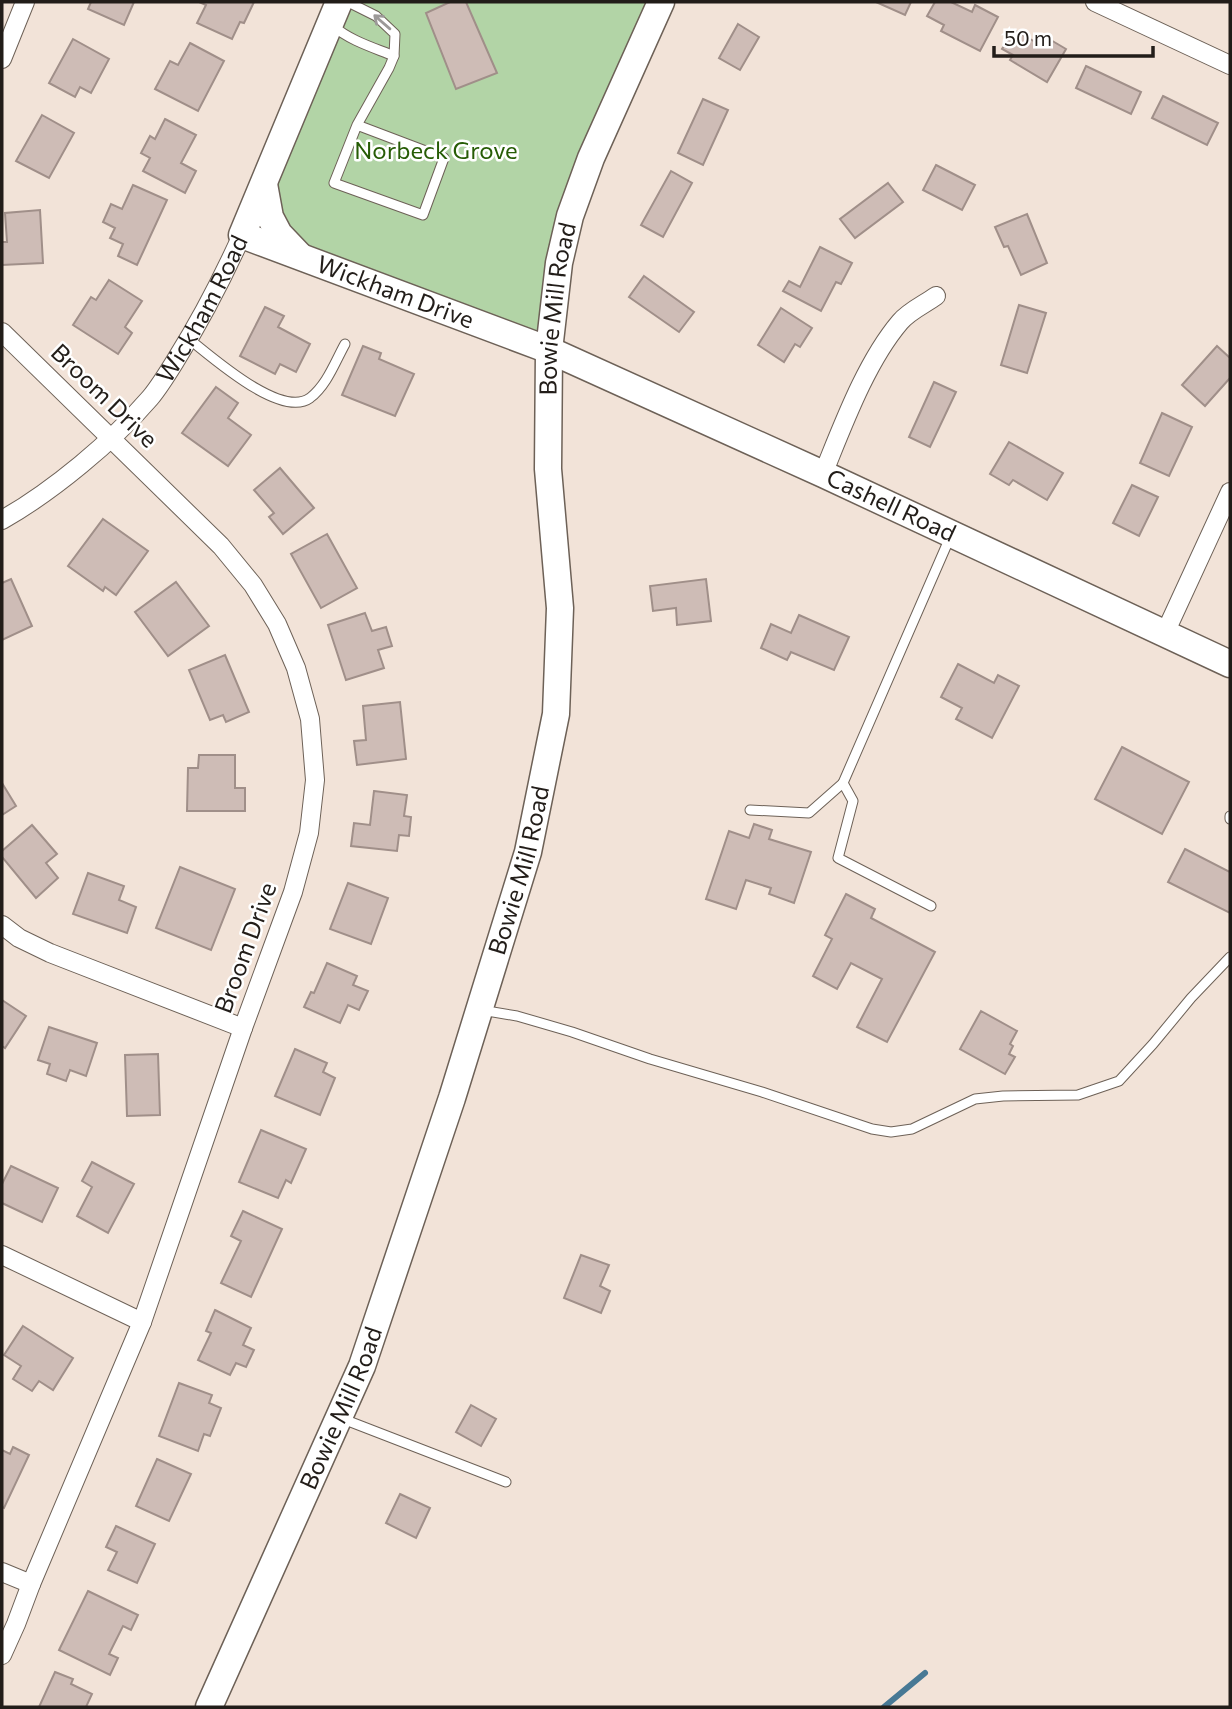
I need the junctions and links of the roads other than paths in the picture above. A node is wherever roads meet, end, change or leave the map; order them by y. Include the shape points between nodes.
1 (25, 2) edge
2 (348, 2) edge
3 (662, 2) edge
4 (1095, 2) edge
5 (334, 13) edge
6 (394, 56) junction
7 (2, 59) edge
8 (1230, 65) edge
9 (358, 125) junction
10 (264, 184) junction
11 (242, 235) junction
12 (300, 257) junction
13 (936, 296) dead end
14 (2, 331) edge
15 (189, 339) junction
16 (345, 344) dead end
17 (550, 350) junction
18 (112, 438) junction
19 (823, 474) junction
20 (1230, 492) edge
21 (2, 520) edge
22 (952, 534) junction
23 (1165, 633) junction
24 (1230, 664) edge
25 (843, 783) junction
26 (750, 810) dead end
27 (931, 906) dead end
28 (2, 925) edge
29 (1230, 957) edge
30 (479, 1010) junction
31 (243, 1028) junction
32 (2, 1255) edge
33 (142, 1322) junction
34 (338, 1417) junction
35 (506, 1482) dead end
36 (2, 1572) edge
37 (31, 1584) junction
38 (2, 1655) edge
39 (209, 1707) edge

1 - 7 street
6 -> 2 lane via 395,34 376,16
3 - 17 street, Bowie Mill Road via 591,158 570,216 559,263
4 - 8 street
5 - 6 lane via 345,36
5 - 10 street, Wickham Road
6 - 9 lane
9 - 9 lane via 334,183 423,215 444,158
10 - 11 street, Wickham Road
10 - 12 street via 270,217
11 - 12 street, Wickham Drive
11 - 15 street, Wickham Road
12 - 17 street, Wickham Drive
13 - 19 street via 901,320 879,353
14 - 18 street, Broom Drive
15 - 16 lane via 237,377 286,402 307,400 320,388
15 - 18 street, Wickham Road via 151,396
17 - 19 street, Cashell Road
17 - 30 street, Bowie Mill Road via 548,468 560,608 556,715 528,852
18 - 21 street, Wickham Road via 51,488
18 - 31 street, Broom Drive via 221,546 253,585 282,635 310,719 315,780 310,833
19 - 22 street, Cashell Road
20 - 23 street
22 - 23 street, Cashell Road
22 - 25 lane
23 - 24 street, Cashell Road
25 - 26 lane via 809,814
25 - 27 lane via 853,801 838,858
28 - 31 street via 50,953
29 - 30 lane via 1119,1081 1078,1095 975,1099 912,1129 891,1132 572,1031
30 - 34 street, Bowie Mill Road via 362,1366
31 - 33 street, Broom Drive
32 - 33 street
33 - 37 street, Broom Drive
34 - 35 lane
34 - 39 street, Bowie Mill Road
36 - 37 street
37 - 38 street, Broom Drive

